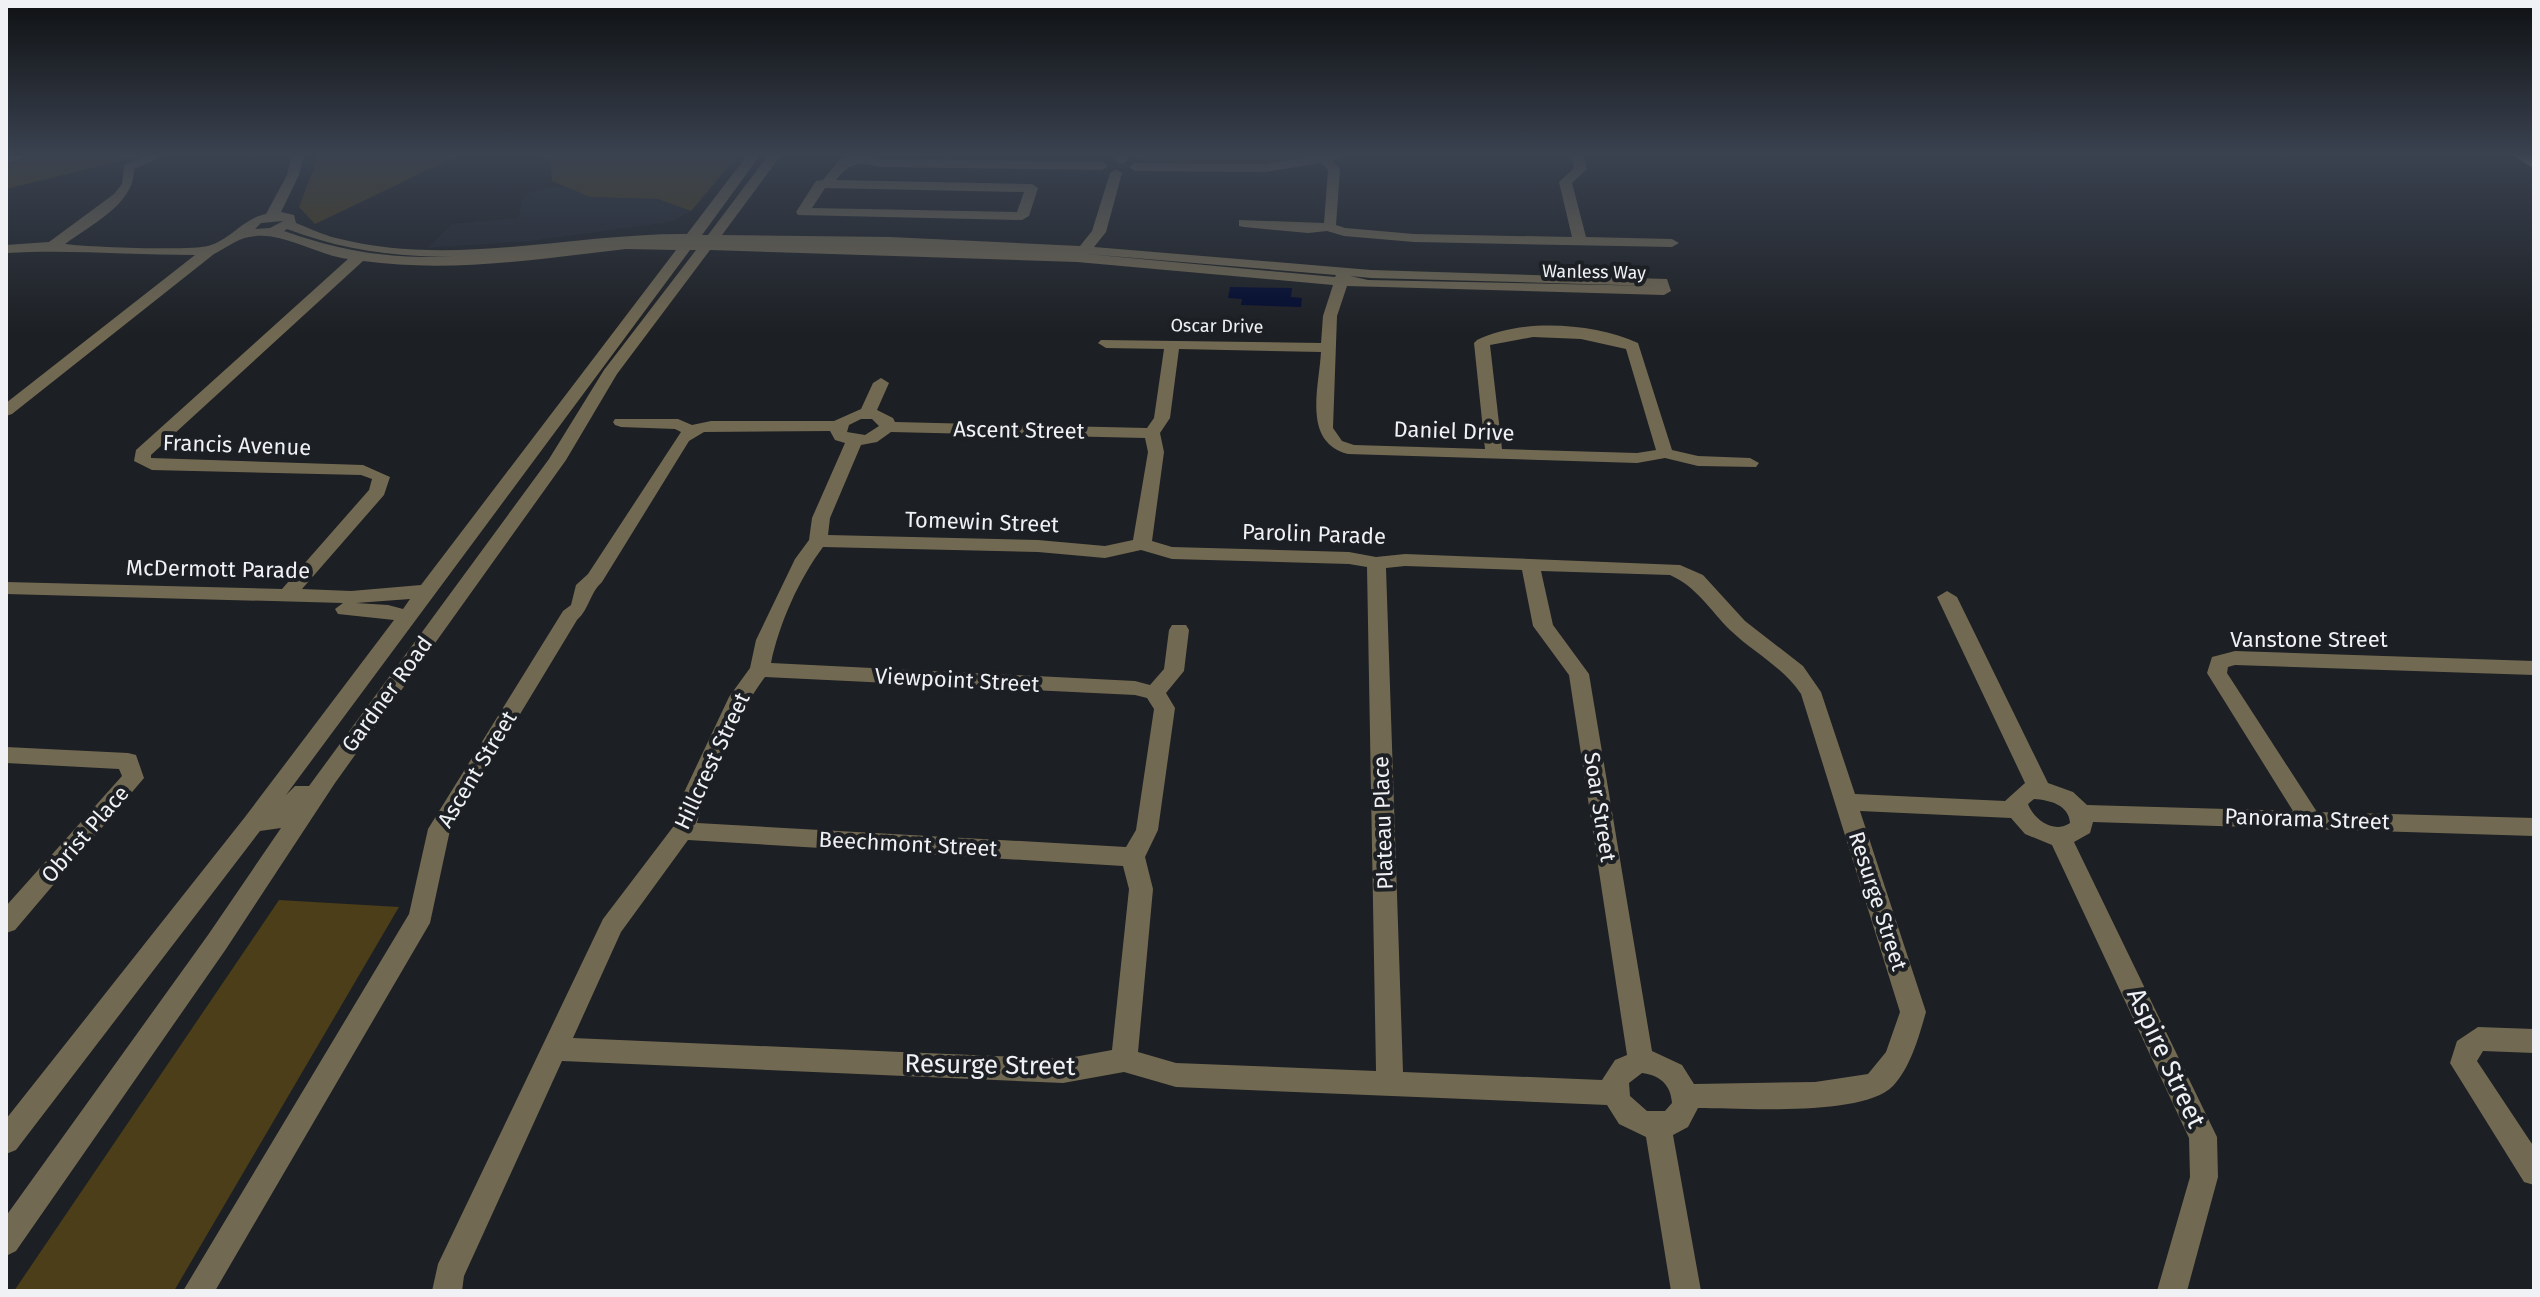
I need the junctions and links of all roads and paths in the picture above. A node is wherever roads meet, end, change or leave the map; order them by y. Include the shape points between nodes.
1 (95, 215) edge
2 (276, 215) edge
3 (710, 215) edge
4 (727, 215) edge
5 (747, 215) edge
6 (941, 215) edge
7 (1023, 215) edge
8 (1104, 215) edge
9 (1332, 215) edge
10 (1573, 215) edge
11 (708, 217) junction
12 (272, 224) junction
13 (1244, 225) dead end
14 (1328, 227) junction
15 (748, 229) junction
16 (627, 239) junction
17 (1580, 241) junction
18 (1672, 243) dead end
19 (647, 245) junction
20 (53, 246) junction
21 (699, 246) junction
22 (6, 249) edge
23 (209, 251) junction
24 (1081, 254) junction
25 (359, 257) junction
26 (1342, 277) junction
27 (660, 280) junction
28 (1106, 343) dead end
29 (1172, 345) junction
30 (1328, 348) junction
31 (881, 383) dead end
32 (6, 411) edge
33 (867, 413) junction
34 (621, 422) dead end
35 (887, 427) junction
36 (691, 431) junction
37 (846, 433) junction
38 (1152, 433) junction
39 (1665, 453) junction
40 (1494, 454) junction
41 (1750, 463) dead end
42 (818, 541) junction
43 (1143, 544) junction
44 (1376, 563) junction
45 (1530, 564) junction
46 (1690, 575) joint
47 (6, 588) edge
48 (428, 590) junction
49 (287, 595) junction
50 (1947, 597) dead end
51 (6, 601) edge
52 (407, 618) junction
53 (1179, 630) dead end
54 (2534, 668) edge
55 (760, 670) junction
56 (1154, 693) junction
57 (6, 755) edge
58 (327, 777) junction
59 (2040, 790) junction
60 (1846, 802) junction
61 (2017, 810) junction
62 (2080, 813) junction
63 (2310, 819) junction
64 (253, 823) junction
65 (2534, 827) edge
66 (683, 831) junction
67 (2060, 837) junction
68 (1133, 857) junction
69 (6, 923) edge
70 (2534, 1041) edge
71 (555, 1049) junction
72 (1124, 1060) junction
73 (1641, 1061) junction
74 (1390, 1082) junction
75 (1614, 1093) junction
76 (1686, 1096) junction
77 (1658, 1126) junction
78 (6, 1141) edge
79 (2534, 1172) edge
80 (6, 1241) edge
81 (198, 1291) edge
82 (447, 1291) edge
83 (1686, 1291) edge
84 (2172, 1291) edge

1 - 20 street
2 - 12 street
3 - 11 street, Gardner Road
4 - 21 street, Gardner Road
5 - 15 street
6 - 7 street
8 - 24 street via 1099,232
9 - 14 street
10 - 17 street
11 - 16 street
11 - 21 street, Gardner Road
12 - 16 street via 370,249 429,254
12 - 23 street
12 - 25 street via 308,246
13 - 14 street
14 - 17 street via 1414,238
15 - 21 street, Wanless Way
15 - 24 street, Wanless Way
16 - 21 street
17 - 18 street
19 - 21 street
19 - 25 street via 445,262
19 - 27 street via 658,255
20 - 22 street
20 - 23 street
21 - 24 street, Wanless Way
21 - 27 street, Gardner Road
21 - 58 street, Gardner Road via 557,460
23 - 32 street
24 - 26 street, Wanless Way
25 - 49 street, Francis Avenue via 142,454 152,465 363,470 381,477 378,491
26 - 26 street, Wanless Way via 1662,282 1664,291
26 - 30 street, Daniel Drive via 1330,316
27 - 48 street, Gardner Road
28 - 29 street, Oscar Drive
29 - 30 street, Oscar Drive
29 - 38 street via 1162,418
30 - 40 street, Daniel Drive via 1325,428 1328,439 1338,446
31 - 33 street
33 - 35 street via 885,418
33 - 37 street via 848,418
34 - 36 street via 678,424
35 - 37 street via 877,436
35 - 38 street, Ascent Street
36 - 37 street via 711,426
36 - 81 street, Ascent Street via 583,589 580,607 439,829 421,916
37 - 42 street, Hillcrest Street
38 - 43 street via 1156,452
39 - 40 street, Daniel Drive via 1637,458
39 - 40 street via 1633,346 1598,335 1514,334 1482,343
39 - 41 street, Daniel Drive via 1698,461
42 - 43 street, Tomewin Street via 1105,552
42 - 55 street, Hillcrest Street via 804,559 766,640
43 - 44 street, Parolin Parade via 1172,553
44 - 45 street, Parolin Parade
44 - 74 street, Plateau Place
45 - 46 street, Parolin Parade via 1673,569
45 - 73 street, Soar Street via 1543,626 1579,674
46 - 60 street, Resurge Street via 1719,608 1788,663 1811,692
47 - 49 street, McDermott Parade
48 - 49 street, McDermott Parade via 387,596
48 - 52 street, Gardner Road
50 - 59 street
51 - 52 street, McDermott Parade via 388,611
52 - 64 street, Gardner Road
53 - 56 street via 1174,671
54 - 63 street, Vanstone Street via 2235,658 2219,662 2217,673
55 - 56 street, Viewpoint Street
55 - 66 street, Hillcrest Street via 739,697 691,801
56 - 68 street via 1165,708 1147,830
57 - 69 street, Obrist Place via 128,761 133,778
58 - 64 street via 307,788 275,821
58 - 80 street, Gardner Road
59 - 61 street via 2020,795
59 - 62 street via 2064,797
60 - 61 street
60 - 76 street, Resurge Street via 1913,1012 1900,1054 1878,1083 1845,1093
61 - 67 street via 2033,828
62 - 63 street, Panorama Street
62 - 67 street via 2082,827
63 - 65 street, Panorama Street
64 - 78 street, Gardner Road
66 - 68 street, Beechmont Street
66 - 71 street, Hillcrest Street via 612,926
67 - 84 street, Aspire Street via 2203,1137 2204,1177
68 - 72 street via 1141,889
70 - 79 street via 2478,1039 2466,1049 2463,1063
71 - 72 street, Resurge Street via 1063,1071
71 - 82 street, Hillcrest Street via 449,1275
72 - 74 street, Resurge Street via 1176,1075
73 - 75 street via 1620,1071
73 - 76 street via 1665,1067
74 - 75 street, Resurge Street
75 - 77 street via 1630,1116
76 - 77 street via 1680,1117
77 - 83 street

